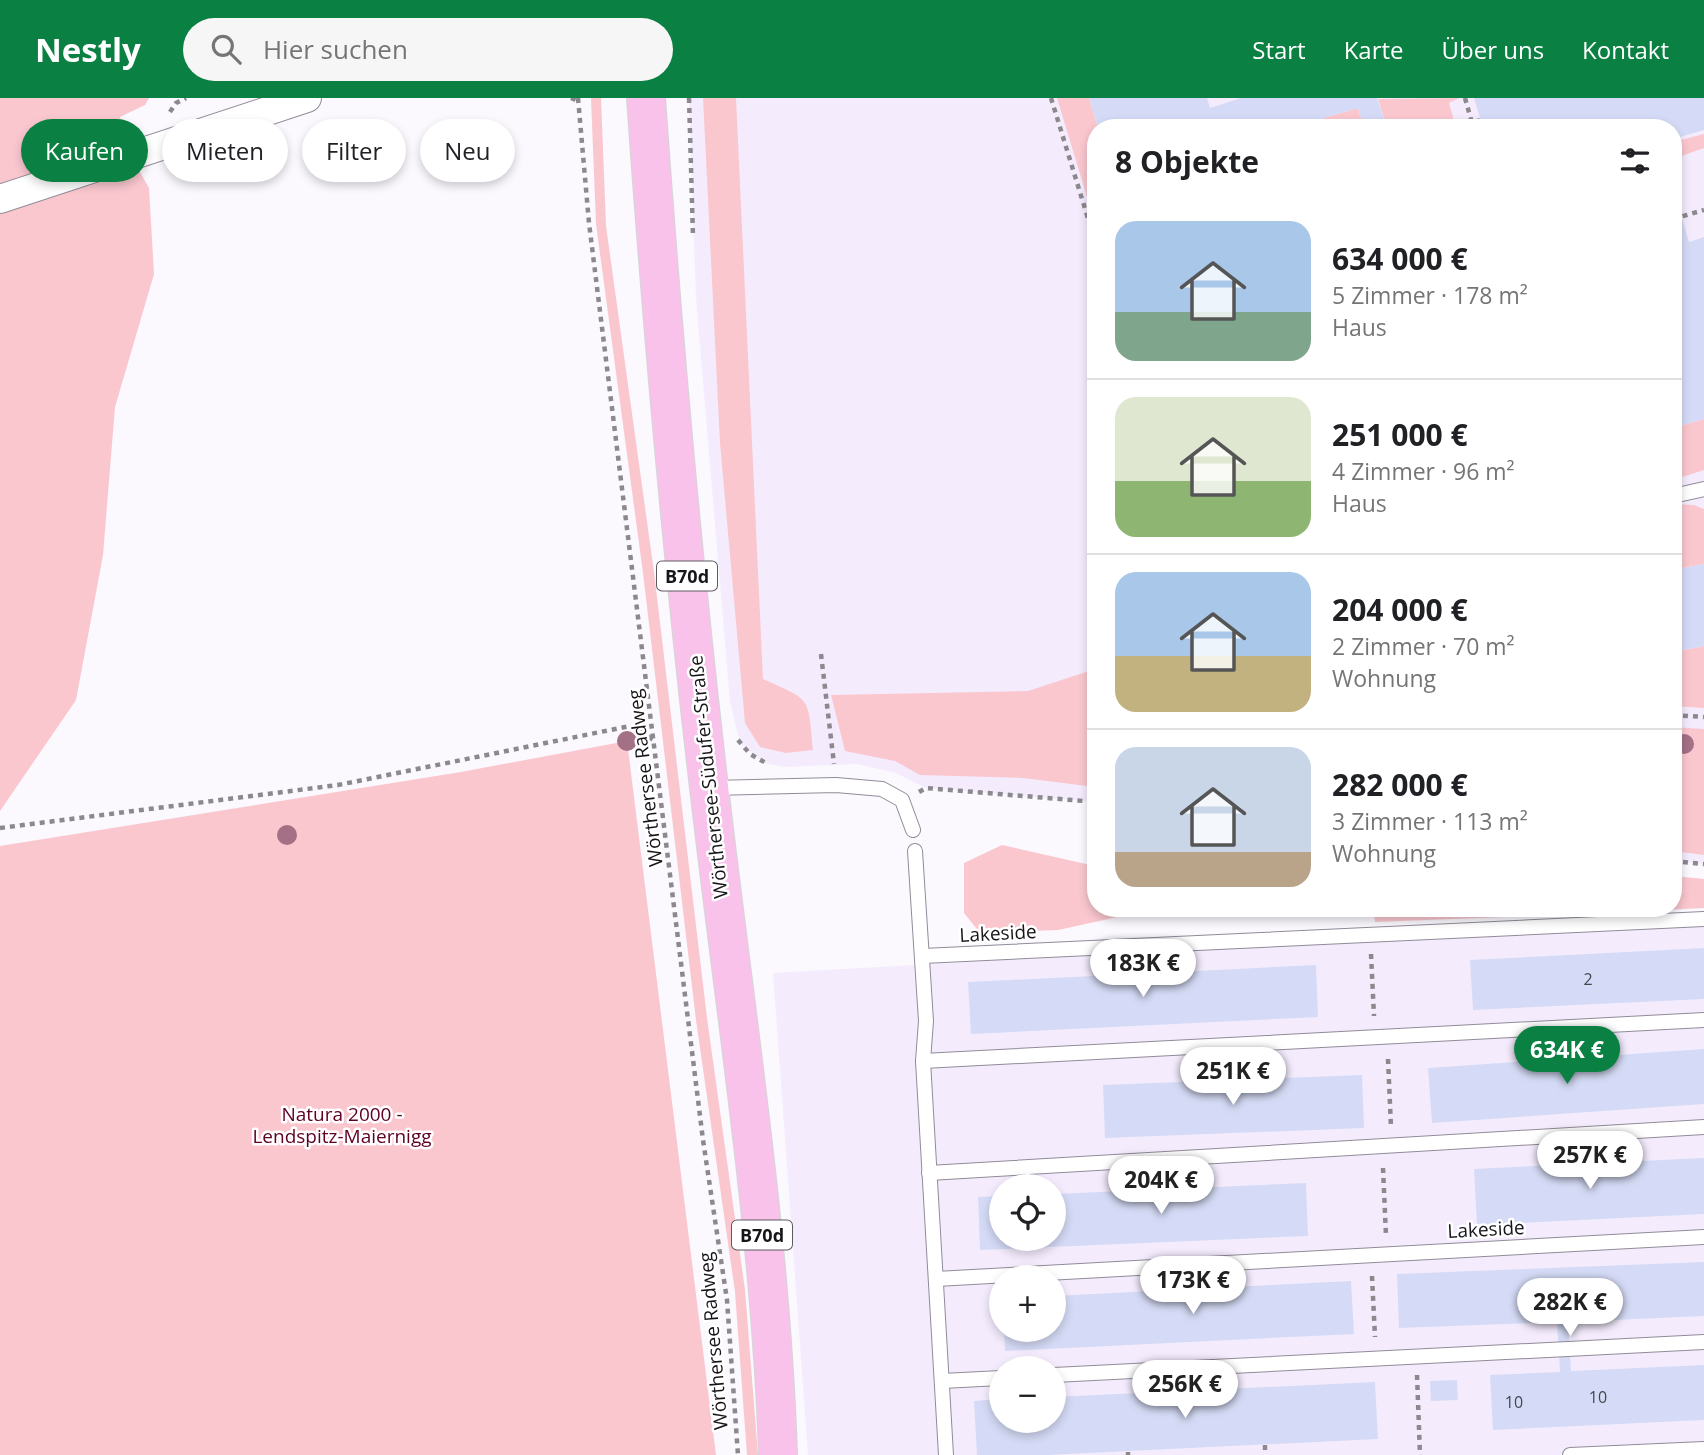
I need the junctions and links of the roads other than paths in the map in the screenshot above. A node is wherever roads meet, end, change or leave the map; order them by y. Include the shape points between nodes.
1 (307, 98) edge
2 (646, 98) edge
3 (268, 104) edge
4 (0, 199) edge
5 (1704, 489) edge
6 (1682, 494) edge
7 (709, 788) junction
8 (912, 830) dead end
9 (915, 851) dead end
10 (1704, 919) edge
11 (923, 956) junction
12 (1704, 1020) edge
13 (923, 1061) junction
14 (1704, 1126) edge
15 (929, 1173) junction
16 (1704, 1237) edge
17 (936, 1279) junction
18 (1704, 1342) edge
19 (1066, 1374) edge
20 (989, 1379) edge
21 (942, 1381) junction
22 (1704, 1449) edge
23 (779, 1455) edge
24 (946, 1455) edge
25 (1570, 1455) edge

1 - 3 street
2 - 7 main road, Wörthersee-Südufer-Straße / B70d via 664,364
3 - 4 street
5 - 6 lane
7 - 8 lane via 836,785 882,789 902,800
7 - 23 main road, Wörthersee-Südufer-Straße / B70d via 768,1290
9 - 11 lane
10 - 11 lane, Lakeside
11 - 13 lane
12 - 13 lane
13 - 15 lane
14 - 15 lane
15 - 17 lane
16 - 17 lane, Lakeside
17 - 21 lane
18 - 19 lane
20 - 21 lane
21 - 24 lane
22 - 25 lane

